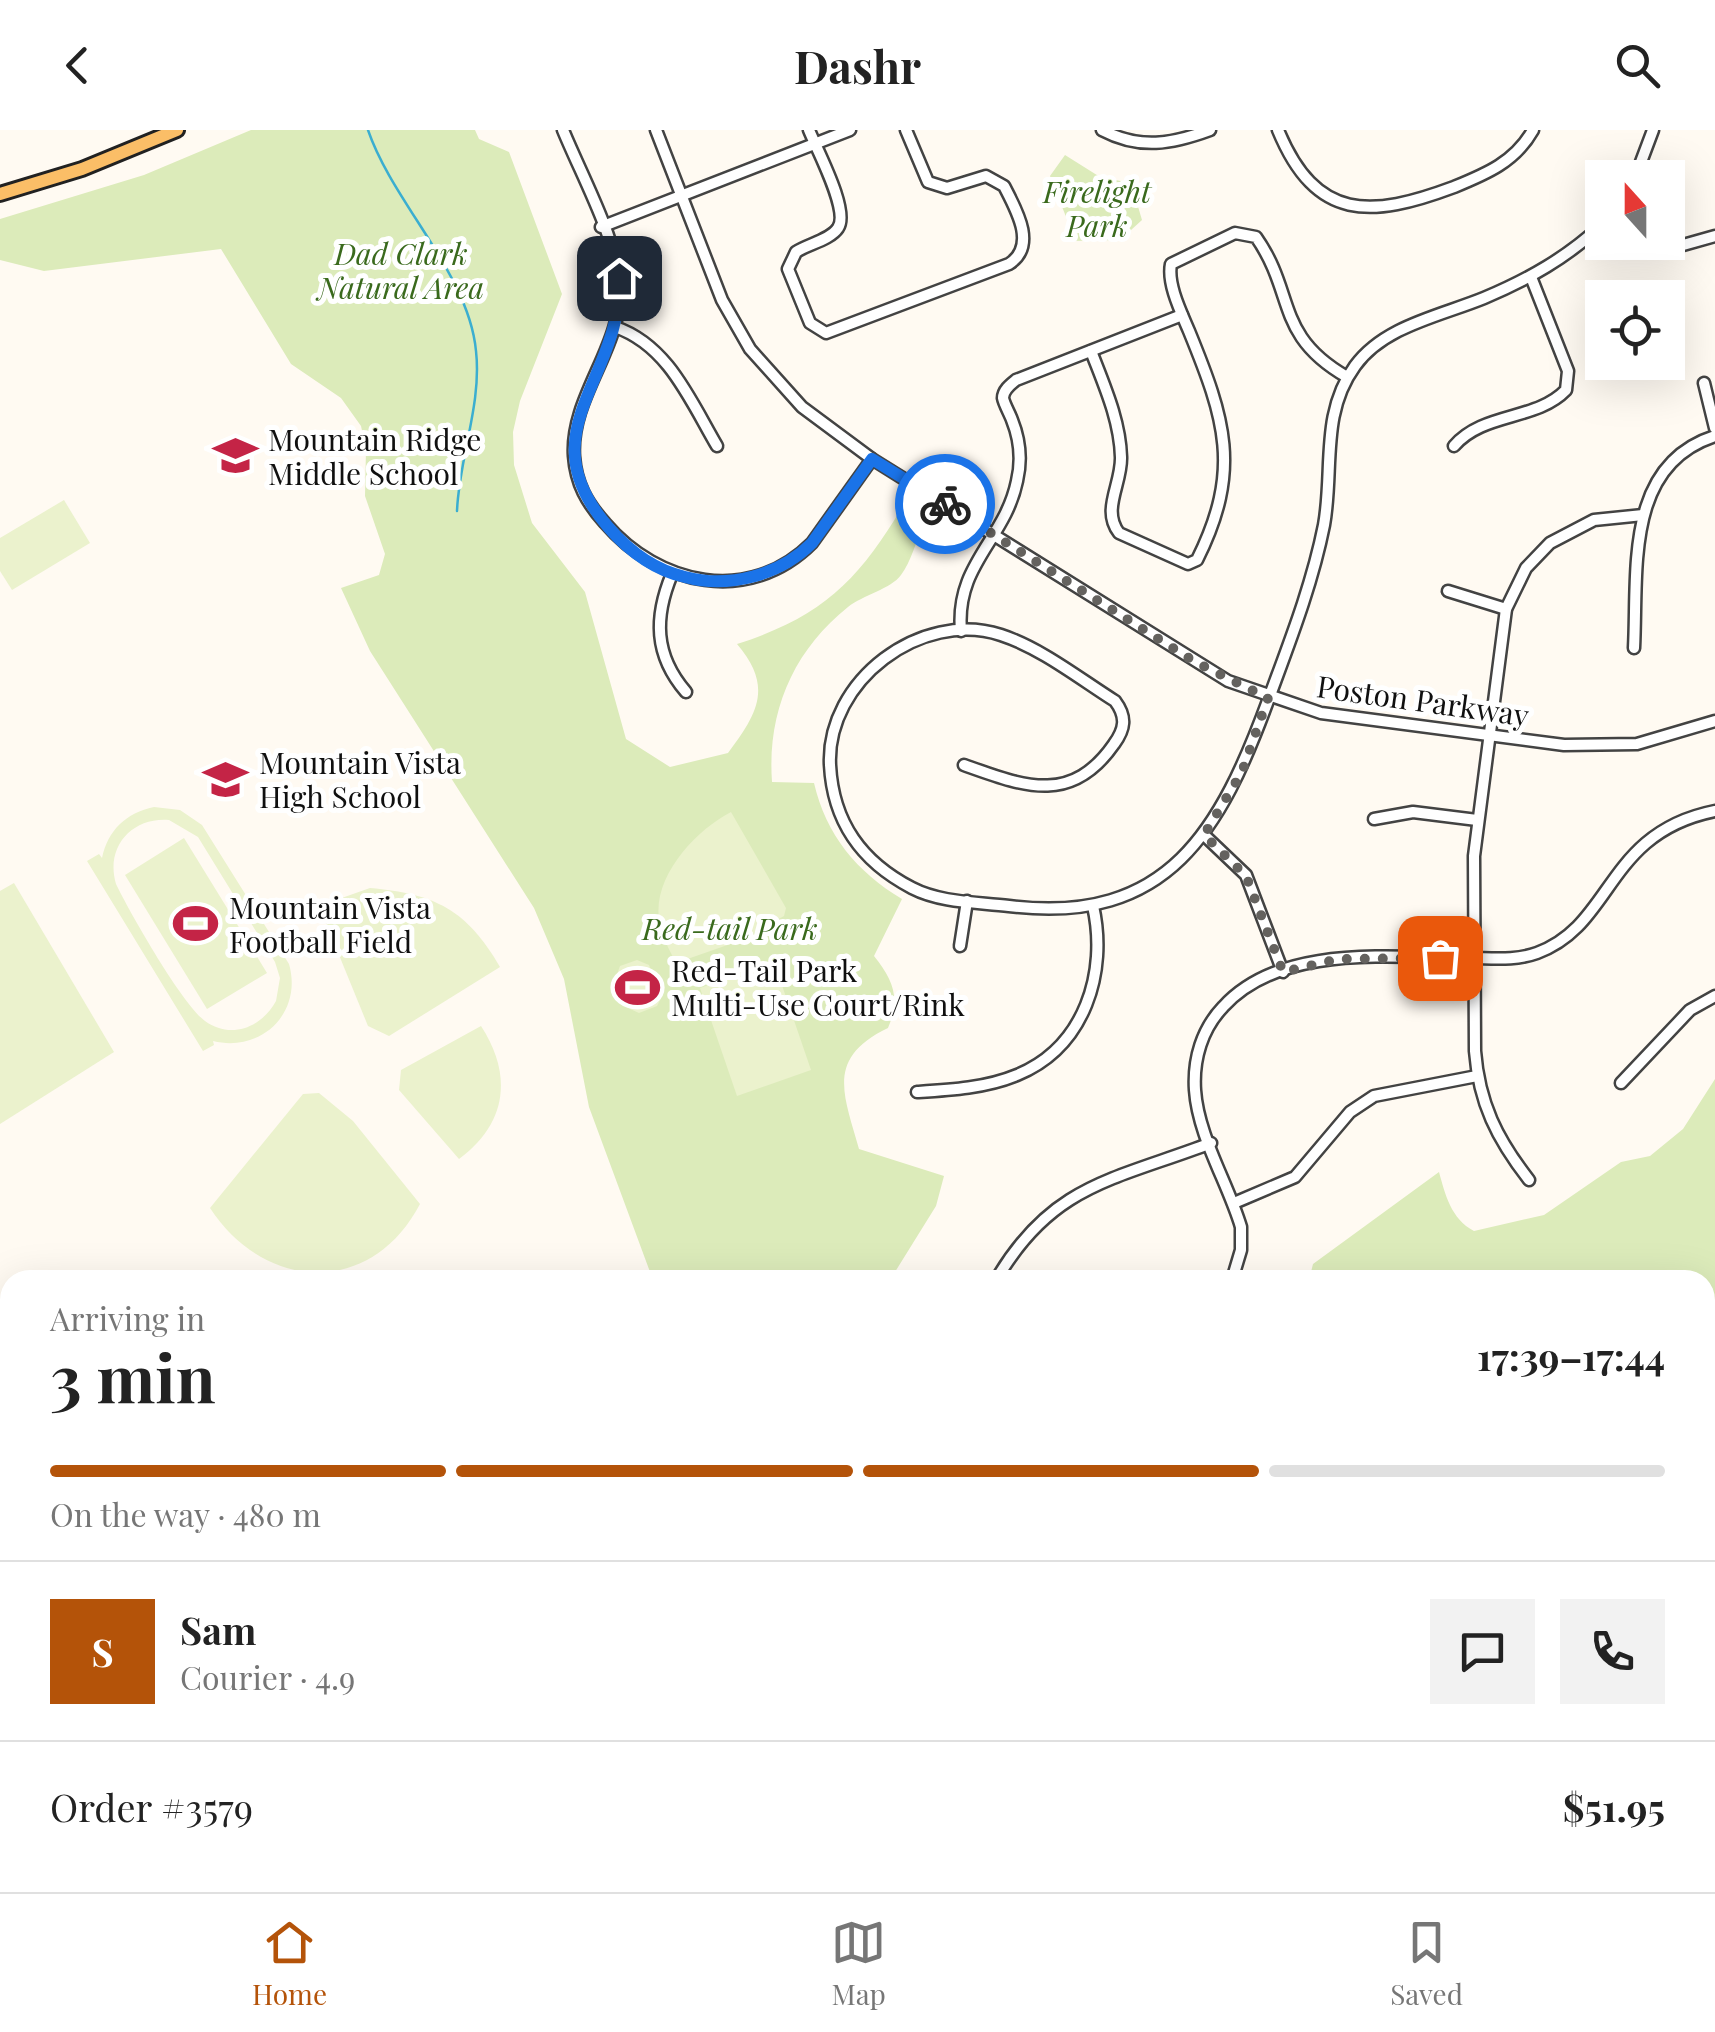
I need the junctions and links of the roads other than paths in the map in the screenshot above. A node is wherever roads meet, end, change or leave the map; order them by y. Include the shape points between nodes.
1 (177, 130) edge
2 (563, 130) edge
3 (656, 130) edge
4 (809, 130) edge
5 (850, 130) edge
6 (906, 130) edge
7 (1102, 130) edge
8 (1210, 130) edge
9 (1278, 130) edge
10 (1533, 130) edge
11 (1653, 130) edge
12 (814, 144) junction
13 (1642, 160) edge
14 (0, 194) edge
15 (682, 198) junction
16 (602, 227) junction
17 (1715, 236) edge
18 (1585, 240) edge
19 (1685, 244) edge
20 (1531, 277) junction
21 (1182, 316) junction
22 (614, 327) junction
23 (1091, 351) junction
24 (1347, 377) junction
25 (1704, 383) dead end
26 (1715, 428) edge
27 (1715, 436) edge
28 (716, 446) dead end
29 (1454, 446) dead end
30 (872, 459) junction
31 (1643, 515) junction
32 (994, 534) junction
33 (672, 574) junction
34 (1448, 591) dead end
35 (1506, 609) junction
36 (961, 631) junction
37 (1634, 648) dead end
38 (686, 692) dead end
39 (1268, 698) junction
40 (1715, 721) edge
41 (1488, 735) junction
42 (964, 765) dead end
43 (1715, 811) edge
44 (1374, 818) dead end
45 (1477, 820) junction
46 (1204, 835) junction
47 (967, 901) junction
48 (1093, 906) junction
49 (960, 946) dead end
50 (1474, 958) junction
51 (1283, 972) junction
52 (1715, 996) edge
53 (1476, 1076) junction
54 (1621, 1083) dead end
55 (917, 1092) dead end
56 (1211, 1143) junction
57 (1528, 1180) dead end
58 (1234, 1202) junction
59 (1002, 1270) edge
60 (1235, 1270) edge

1 - 14 main road
2 - 16 street
3 - 15 street, Poston Parkway
4 - 12 street
5 - 12 street
6 - 12 street via 928,182 947,188 986,176 1004,186 1024,250 1009,264 826,333 805,314 788,270 796,252 841,223
7 - 8 street via 1153,144
9 - 10 street via 1304,180 1320,193 1346,205 1386,209 1485,175 1507,162
11 - 13 street
12 - 15 street
15 - 16 street
15 - 30 street, Poston Parkway via 722,300 750,349 802,407
16 - 22 street via 619,278
17 - 19 street
18 - 20 street
20 - 24 street via 1384,338
20 - 29 street via 1568,371 1566,390 1482,424
21 - 23 street
21 - 23 street via 1217,400 1226,449 1222,498 1197,560 1188,564 1112,525 1118,428
21 - 24 street via 1171,264 1182,254 1248,232 1262,246 1294,330 1316,358
22 - 28 street via 637,336 669,365
22 - 33 street via 576,426 576,476 623,544
23 - 32 street via 1006,388 1003,398 1019,442 1018,476
24 - 39 street via 1332,416 1324,524 1311,582
25 - 26 street
27 - 31 street via 1666,466
30 - 32 street, Poston Parkway
30 - 33 street via 812,543 783,564 732,581
31 - 35 street via 1594,520 1550,542 1526,568
31 - 37 street
32 - 36 street via 967,578
32 - 39 street, Poston Parkway via 1195,662
33 - 38 street via 659,636 663,657
34 - 35 street
35 - 41 street
36 - 42 street via 998,634 1026,646 1116,701 1124,722 1093,769 1064,784 1018,784
36 - 47 street via 914,642 866,674 843,710 830,764 842,819 870,860 922,893
39 - 41 street, Poston Parkway via 1321,713
39 - 46 street via 1242,772
40 - 41 street, Poston Parkway via 1654,741 1601,746
41 - 45 street
43 - 50 street via 1672,824 1642,844 1555,945 1525,957
44 - 45 street via 1412,812
45 - 50 street
46 - 48 street via 1155,880
46 - 51 street via 1246,876
47 - 48 street via 1042,910
47 - 49 street
48 - 55 street via 1100,955 1093,989 1056,1048 1014,1076
50 - 51 street via 1339,959
50 - 53 street
51 - 56 street via 1230,999 1202,1040 1195,1093
52 - 54 street via 1682,1018
53 - 57 street via 1491,1125
53 - 58 street via 1374,1096 1350,1112 1296,1177
56 - 58 street
56 - 59 street via 1055,1206 1028,1230
58 - 60 street via 1242,1242

